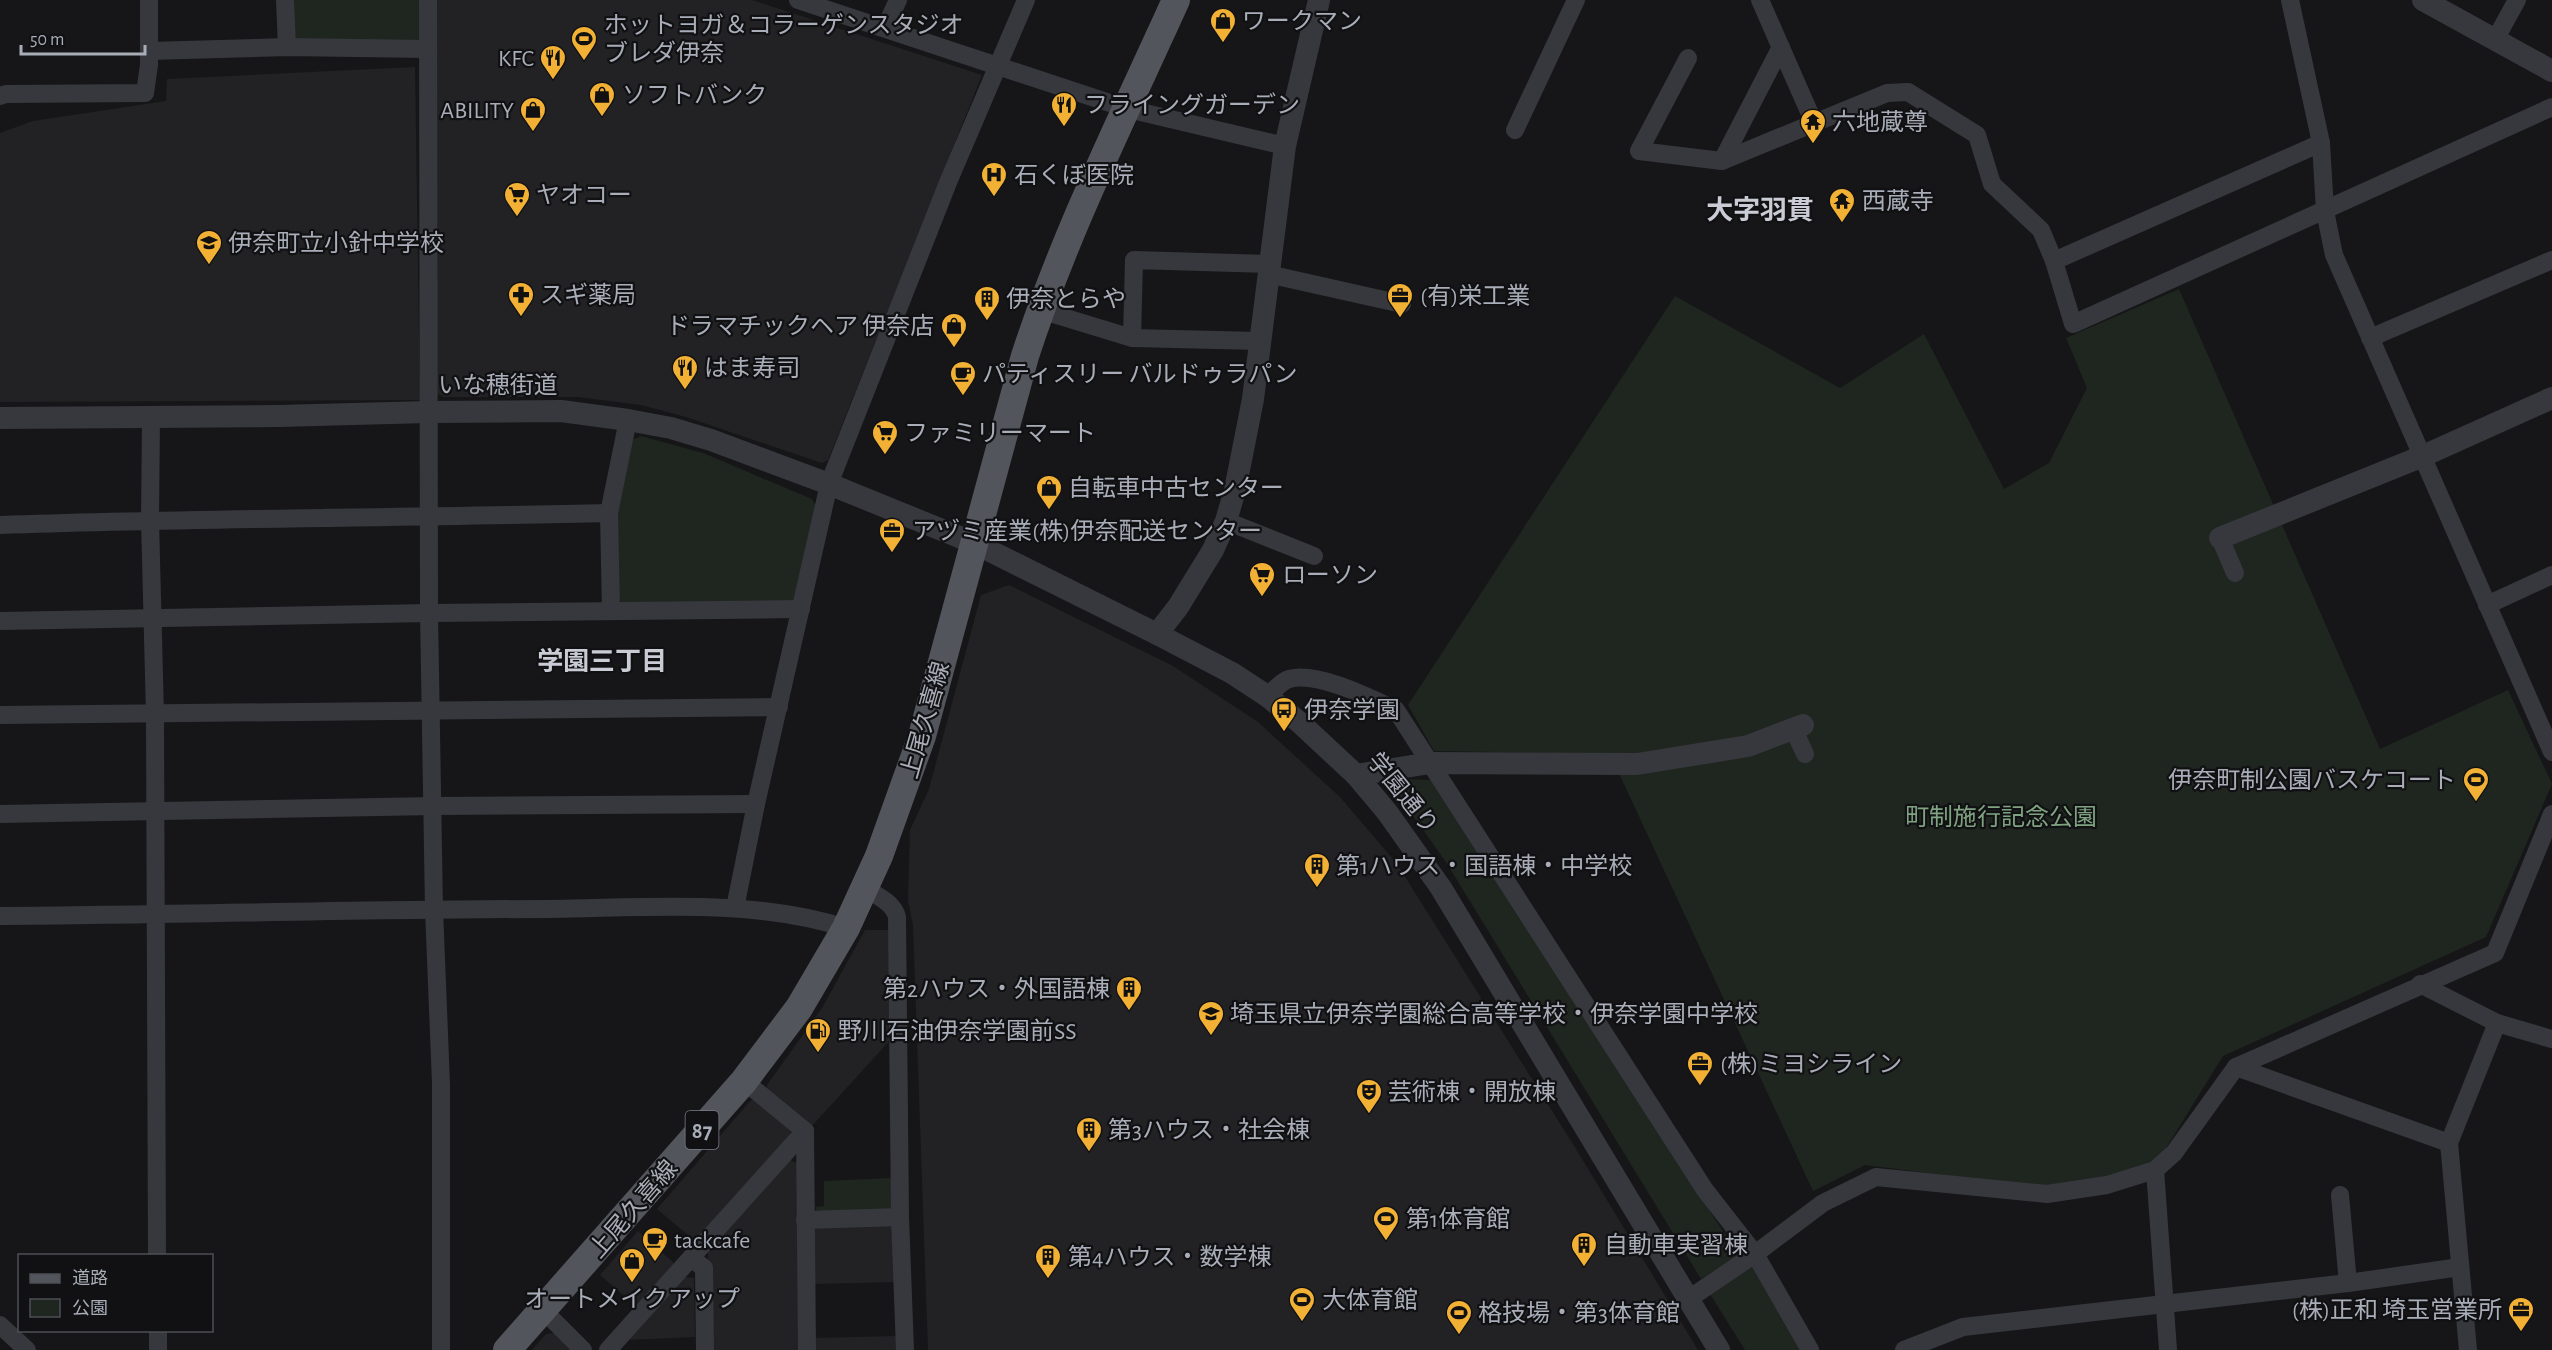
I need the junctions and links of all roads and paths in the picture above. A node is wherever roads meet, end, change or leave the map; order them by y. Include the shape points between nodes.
1 (148, 0) edge
2 (285, 0) edge
3 (428, 0) edge
4 (798, 0) edge
5 (898, 0) edge
6 (1026, 0) edge
7 (1176, 0) edge
8 (1319, 0) edge
9 (1575, 0) edge
10 (1760, 0) edge
11 (2290, 0) edge
12 (2423, 0) edge
13 (2517, 0) edge
14 (885, 28) junction
15 (2495, 40) junction
16 (287, 47) junction
17 (1781, 47) junction
18 (427, 49) junction
19 (149, 51) junction
20 (1688, 58) dead end
21 (996, 66) junction
22 (2552, 71) edge
23 (0, 96) edge
24 (2552, 107) edge
25 (1128, 109) junction
26 (1814, 123) junction
27 (1515, 130) dead end
28 (2321, 143) junction
29 (1285, 146) junction
30 (1722, 161) junction
31 (2325, 211) junction
32 (2552, 260) edge
33 (2054, 261) junction
34 (1269, 269) junction
35 (1402, 304) dead end
36 (1040, 310) junction
37 (1132, 338) junction
38 (2370, 338) junction
39 (1260, 341) junction
40 (2552, 398) edge
41 (428, 412) junction
42 (151, 417) junction
43 (0, 418) edge
44 (628, 420) junction
45 (2423, 456) junction
46 (829, 484) junction
47 (609, 513) junction
48 (429, 518) junction
49 (150, 519) junction
50 (1226, 521) junction
51 (0, 525) edge
52 (2220, 538) joint
53 (974, 543) junction
54 (1314, 556) dead end
55 (2235, 573) dead end
56 (2552, 574) edge
57 (2487, 605) junction
58 (801, 609) junction
59 (611, 611) junction
60 (429, 613) junction
61 (153, 619) junction
62 (0, 621) edge
63 (1157, 634) junction
64 (1267, 696) junction
65 (779, 707) junction
66 (432, 710) junction
67 (0, 715) edge
68 (154, 715) junction
69 (1799, 728) joint
70 (2552, 753) edge
71 (1805, 754) dead end
72 (1430, 763) junction
73 (1356, 775) junction
74 (756, 804) junction
75 (434, 806) junction
76 (155, 812) junction
77 (0, 814) edge
78 (2552, 814) edge
79 (865, 888) junction
80 (735, 908) junction
81 (434, 909) junction
82 (155, 915) junction
83 (0, 916) edge
84 (846, 928) junction
85 (2420, 984) junction
86 (2496, 1023) junction
87 (2552, 1039) edge
88 (2236, 1067) junction
89 (744, 1081) junction
90 (805, 1131) junction
91 (2449, 1143) junction
92 (2156, 1170) junction
93 (2340, 1195) dead end
94 (900, 1217) junction
95 (805, 1220) junction
96 (157, 1254) edge
97 (1755, 1254) junction
98 (691, 1258) junction
99 (2460, 1267) junction
100 (2348, 1284) junction
101 (1687, 1300) junction
102 (2165, 1305) junction
103 (543, 1310) junction
104 (0, 1325) edge
105 (158, 1332) edge
106 (27, 1350) edge
107 (158, 1350) edge
108 (441, 1350) edge
109 (507, 1350) edge
110 (583, 1350) edge
111 (608, 1350) edge
112 (705, 1350) edge
113 (807, 1350) edge
114 (905, 1350) edge
115 (1719, 1350) edge
116 (1810, 1350) edge
117 (1904, 1350) edge
118 (2168, 1350) edge
119 (2468, 1350) edge

1 - 19 street
2 - 16 street
3 - 18 street
4 - 14 street
5 - 14 street
6 - 21 street
7 - 25 main road, 上尾久喜線 / 87
8 - 29 street
9 - 27 street
10 - 17 street
11 - 28 street
12 - 15 street
13 - 15 street
14 - 21 street
15 - 22 street
16 - 18 street
16 - 19 street
17 - 26 street
17 - 30 street
18 - 41 street
19 - 23 street via 145,93
20 - 30 street via 1639,151
21 - 25 street
21 - 46 street
24 - 31 street
25 - 29 street
25 - 36 main road, 上尾久喜線 / 87
26 - 30 street
26 - 33 street via 1887,93 1908,92 1977,135 1992,184 2041,230
28 - 31 street
28 - 33 street
29 - 34 street
31 - 33 street via 2073,324
31 - 38 street via 2334,255
32 - 38 street
34 - 35 street
34 - 37 street via 1134,260
34 - 39 street
36 - 37 street
36 - 53 main road, 上尾久喜線 / 87
37 - 39 street
38 - 45 street
39 - 50 street via 1245,446
40 - 45 street
41 - 42 street, いな穂街道
41 - 44 street, いな穂街道 via 561,411
41 - 48 street
42 - 43 street, いな穂街道
42 - 49 street
44 - 46 street, いな穂街道 via 711,440
44 - 47 street
45 - 52 street
45 - 57 street
46 - 53 street, いな穂街道
46 - 58 street
47 - 48 street
47 - 59 street
48 - 49 street
48 - 60 street
49 - 51 street
49 - 61 street
50 - 54 street
50 - 63 street via 1195,582
52 - 55 street
53 - 63 street, 学園通り
53 - 79 main road, 上尾久喜線 / 87 via 922,736
56 - 57 street
57 - 70 street
58 - 59 street
58 - 65 street
59 - 60 street
60 - 61 street
60 - 66 street
61 - 62 street
61 - 68 street
63 - 64 street, 学園通り
64 - 72 street via 1288,679 1310,678 1365,695 1396,710
64 - 73 street, 学園通り
65 - 66 street
65 - 74 street
66 - 68 street
66 - 75 street
67 - 68 street
68 - 76 street
69 - 71 street
69 - 72 street via 1748,746 1636,764
72 - 73 street
72 - 97 street via 1705,1190
73 - 101 street, 学園通り via 1441,888
74 - 75 street
74 - 80 street
75 - 76 street
75 - 81 street
76 - 77 street
76 - 82 street
78 - 85 street via 2495,953
79 - 84 main road, 上尾久喜線 / 87
79 - 94 street via 887,902 897,916
80 - 81 street
80 - 84 street via 826,921
81 - 82 street
81 - 108 street via 441,1084
82 - 83 street
82 - 96 street
84 - 89 main road, 上尾久喜線 / 87 via 799,1008
85 - 86 street
85 - 88 street
86 - 87 street
86 - 91 street
88 - 91 street
88 - 92 street via 2174,1154
89 - 90 street
89 - 103 main road, 上尾久喜線 / 87
90 - 95 street
90 - 98 street
91 - 99 street
92 - 97 street via 2107,1185 2047,1194 1876,1177 1823,1203
92 - 102 street
93 - 100 street
94 - 95 street
94 - 114 street
95 - 113 street
97 - 101 street
97 - 116 street
98 - 111 street
98 - 112 street via 704,1268
99 - 100 street
99 - 119 street
100 - 102 street
101 - 115 street, 学園通り
102 - 117 street via 1963,1327
102 - 118 street
103 - 109 main road, 上尾久喜線 / 87
103 - 110 street
104 - 106 street
105 - 107 street

